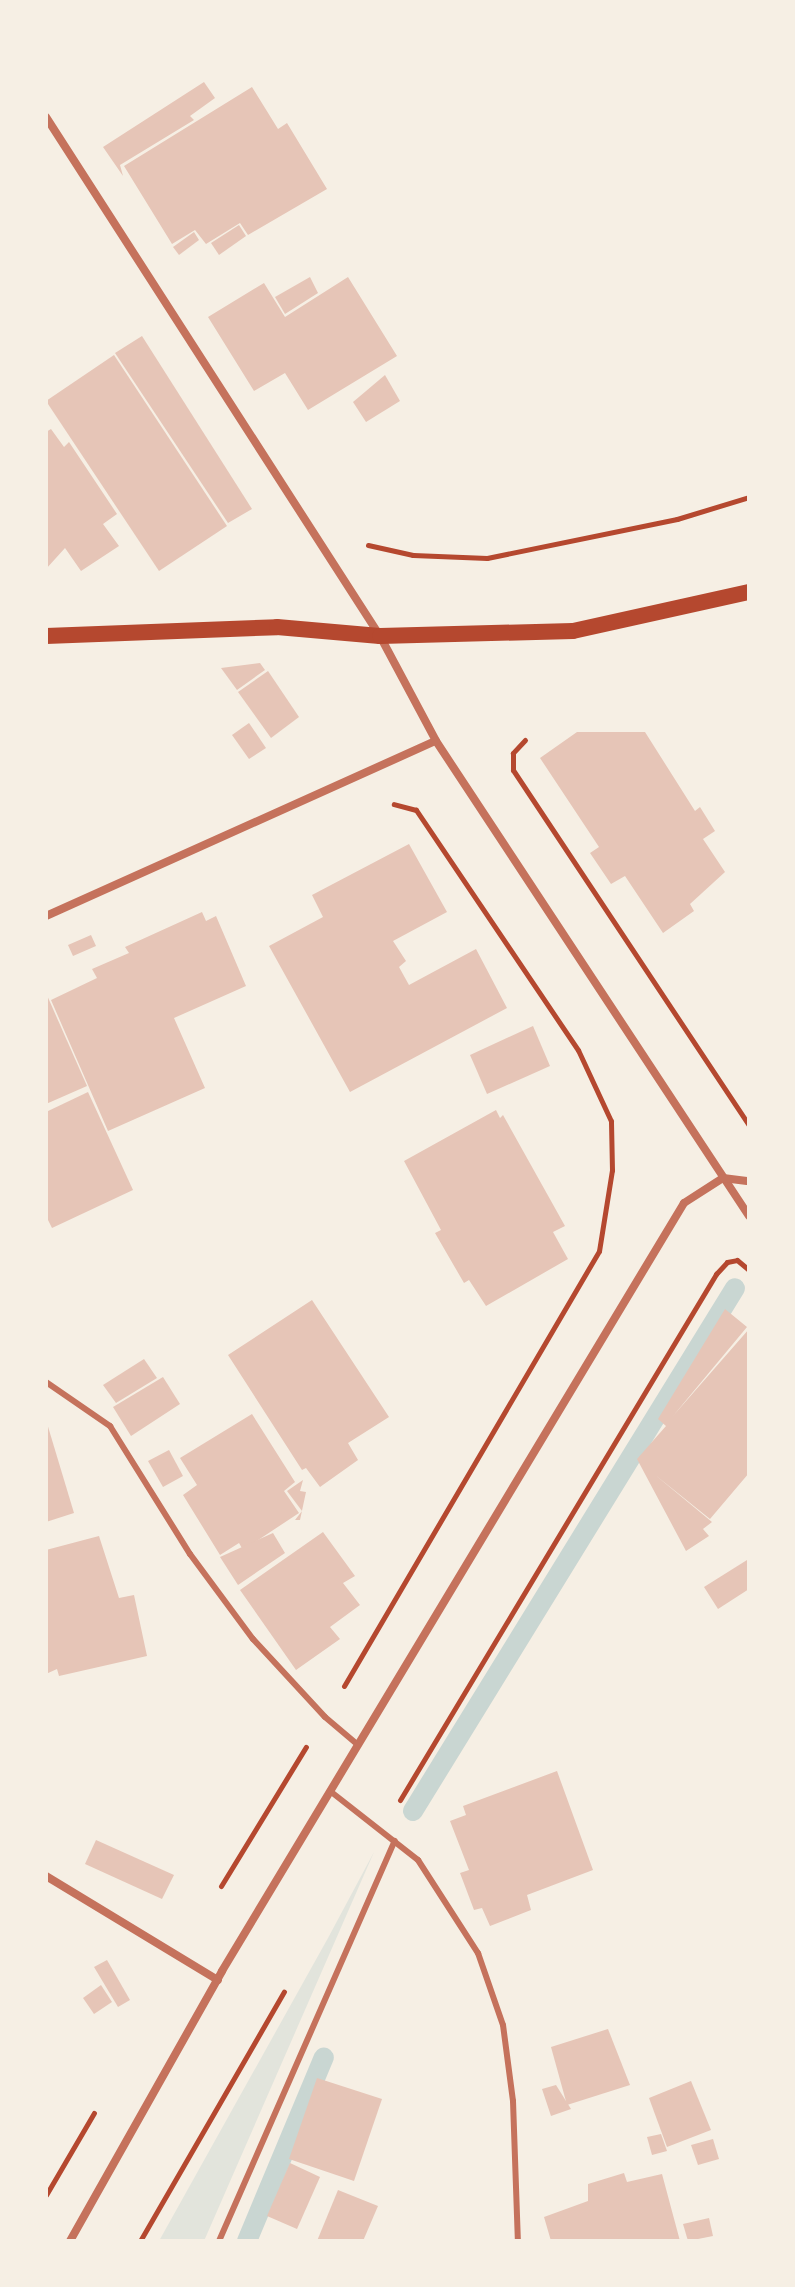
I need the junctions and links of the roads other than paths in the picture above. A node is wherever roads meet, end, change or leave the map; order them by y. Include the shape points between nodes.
1 (46, 117) edge
2 (749, 592) edge
3 (46, 636) edge
4 (380, 636) junction
5 (436, 741) junction
6 (46, 916) edge
7 (723, 1178) junction
8 (749, 1181) edge
9 (749, 1216) edge
10 (46, 1382) edge
11 (358, 1745) junction
12 (330, 1791) junction
13 (395, 1841) junction
14 (46, 1876) edge
15 (218, 1980) junction
16 (70, 2241) edge
17 (219, 2241) edge
18 (518, 2241) edge

1 - 4 street
2 - 4 main road via 573,631
3 - 4 main road via 277,627
4 - 5 street
5 - 6 street
5 - 7 street
7 - 8 street
7 - 9 street
7 - 11 street via 684,1203
10 - 11 lane via 119,1436 190,1554 253,1639
11 - 12 street
12 - 13 lane
12 - 15 street
13 - 17 lane
13 - 18 lane via 439,1885 478,1953 503,2025 513,2101
14 - 15 street
15 - 16 street

